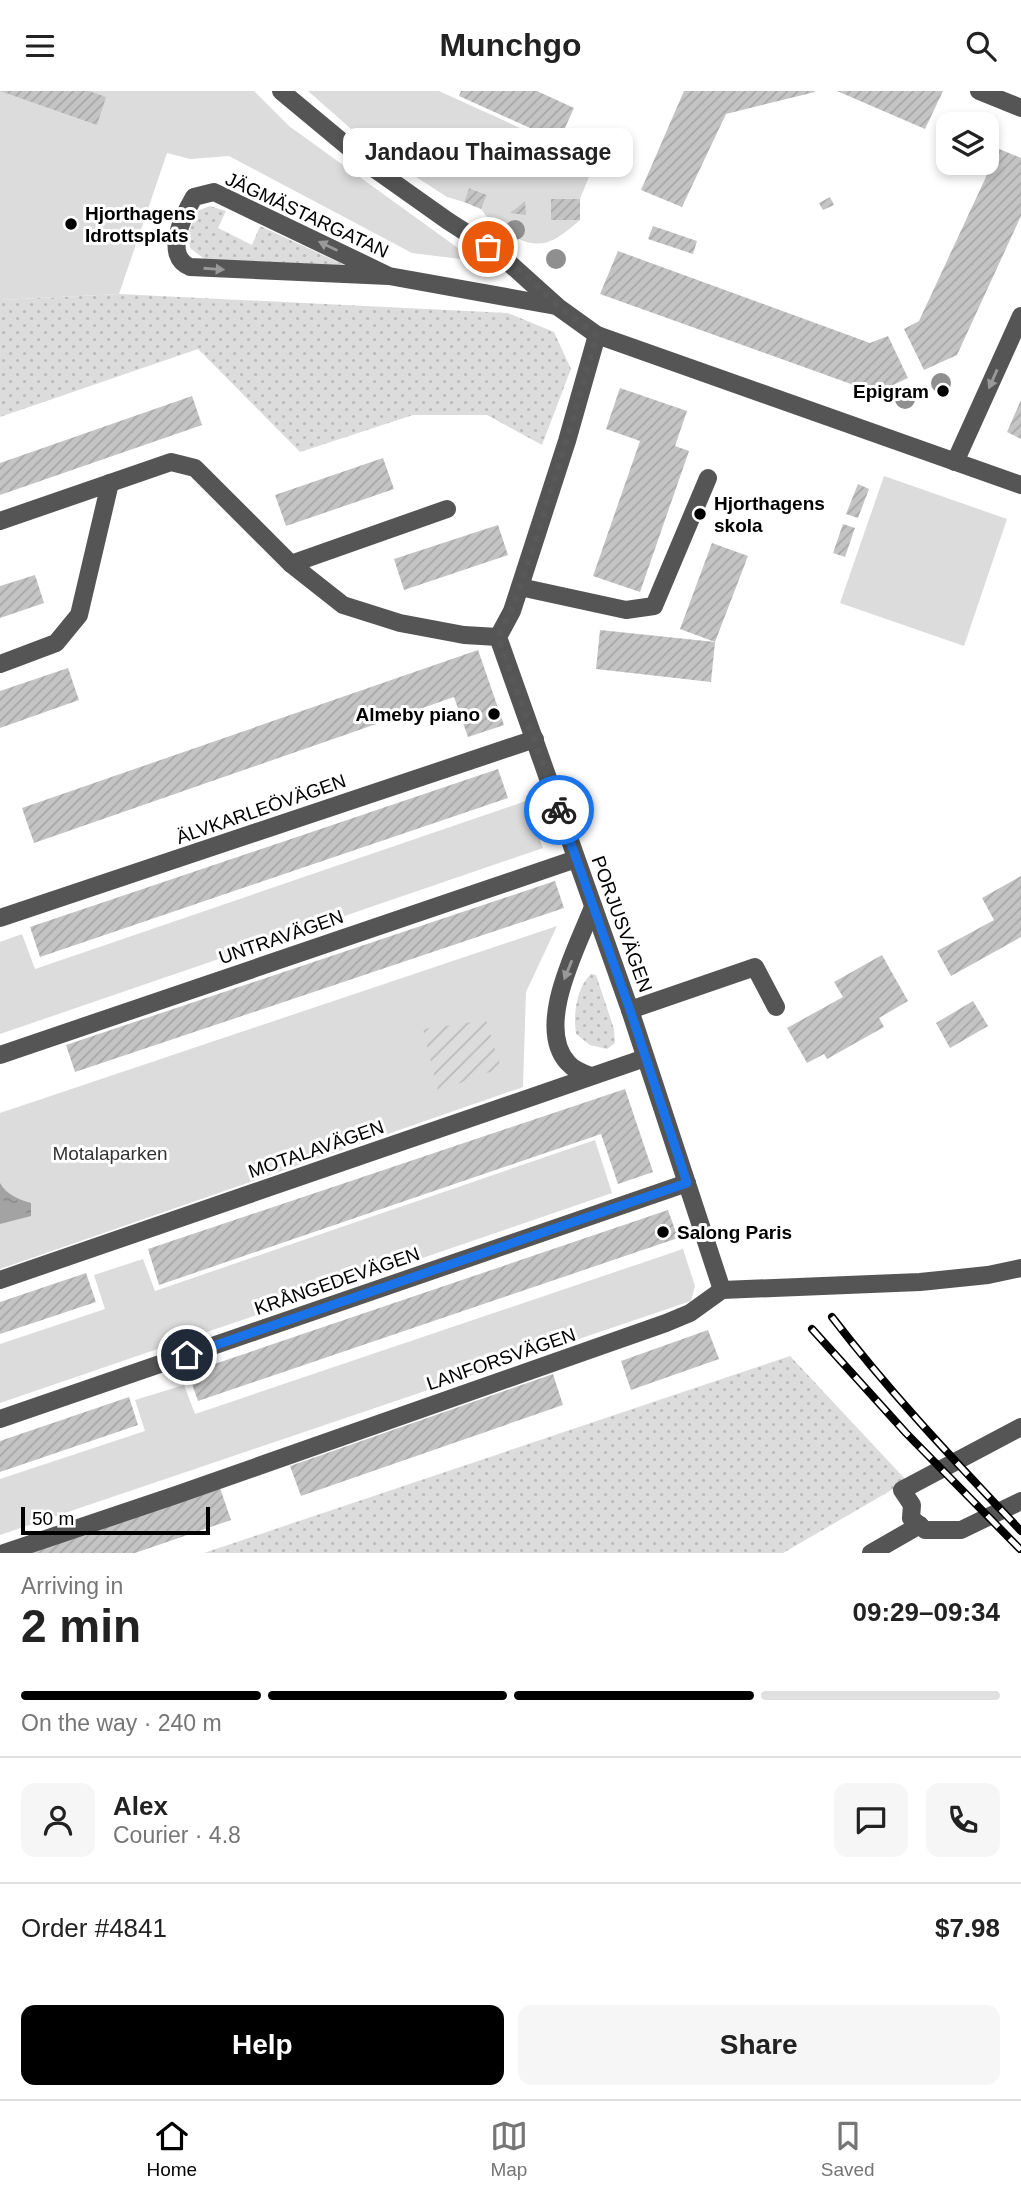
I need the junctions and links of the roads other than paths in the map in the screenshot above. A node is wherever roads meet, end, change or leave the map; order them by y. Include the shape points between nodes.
1 (281, 91) edge
2 (979, 91) edge
3 (1021, 108) edge
4 (389, 276) junction
5 (558, 306) junction
6 (1021, 316) edge
7 (597, 335) junction
8 (955, 462) junction
9 (708, 478) dead end
10 (110, 483) junction
11 (1021, 485) edge
12 (447, 509) dead end
13 (0, 521) edge
14 (291, 564) junction
15 (520, 587) junction
16 (498, 637) junction
17 (0, 664) edge
18 (535, 739) junction
19 (576, 859) junction
20 (593, 907) junction
21 (0, 918) edge
22 (776, 1007) dead end
23 (630, 1010) junction
24 (0, 1055) edge
25 (645, 1058) junction
26 (591, 1076) junction
27 (687, 1183) junction
28 (1021, 1268) edge
29 (0, 1280) edge
30 (722, 1290) junction
31 (0, 1419) edge
32 (1021, 1427) edge
33 (1021, 1501) edge
34 (919, 1525) junction
35 (4, 1553) edge
36 (871, 1553) edge

1 - 5 street via 376,170 498,253
2 - 3 street
4 -> 4 street, JÄGMÄSTARGATAN via 214,192 194,197 176,246 181,263 190,267
4 - 5 street, JÄGMÄSTARGATAN
5 - 7 street
6 -> 8 street
7 - 8 street
7 - 15 street
8 - 11 street
9 - 15 street via 654,606 626,610
10 - 13 street
10 - 14 street via 171,462 195,468
10 - 17 street via 79,615 56,643
12 - 14 street
14 - 16 street via 343,605 400,623
15 - 16 street
16 - 18 street, PORJUSVÄGEN
18 - 19 street, PORJUSVÄGEN
18 - 21 street, ÄLVKARLEÖVÄGEN
19 - 20 street, PORJUSVÄGEN
19 - 24 street, UNTRAVÄGEN
20 - 23 street, PORJUSVÄGEN
20 -> 26 street via 558,996 554,1033 566,1062
22 - 23 street via 755,967
23 - 25 street, PORJUSVÄGEN
25 - 26 street, MOTALAVÄGEN
25 - 27 street, PORJUSVÄGEN
26 - 29 street, MOTALAVÄGEN
27 - 30 street, PORJUSVÄGEN
27 - 31 street, KRÅNGEDEVÄGEN
28 - 30 street via 920,1282
30 - 35 street, LANFORSVÄGEN via 690,1313 666,1323
32 - 34 street via 902,1490 912,1505 911,1518
33 - 34 street via 961,1530 925,1530
34 - 36 street

